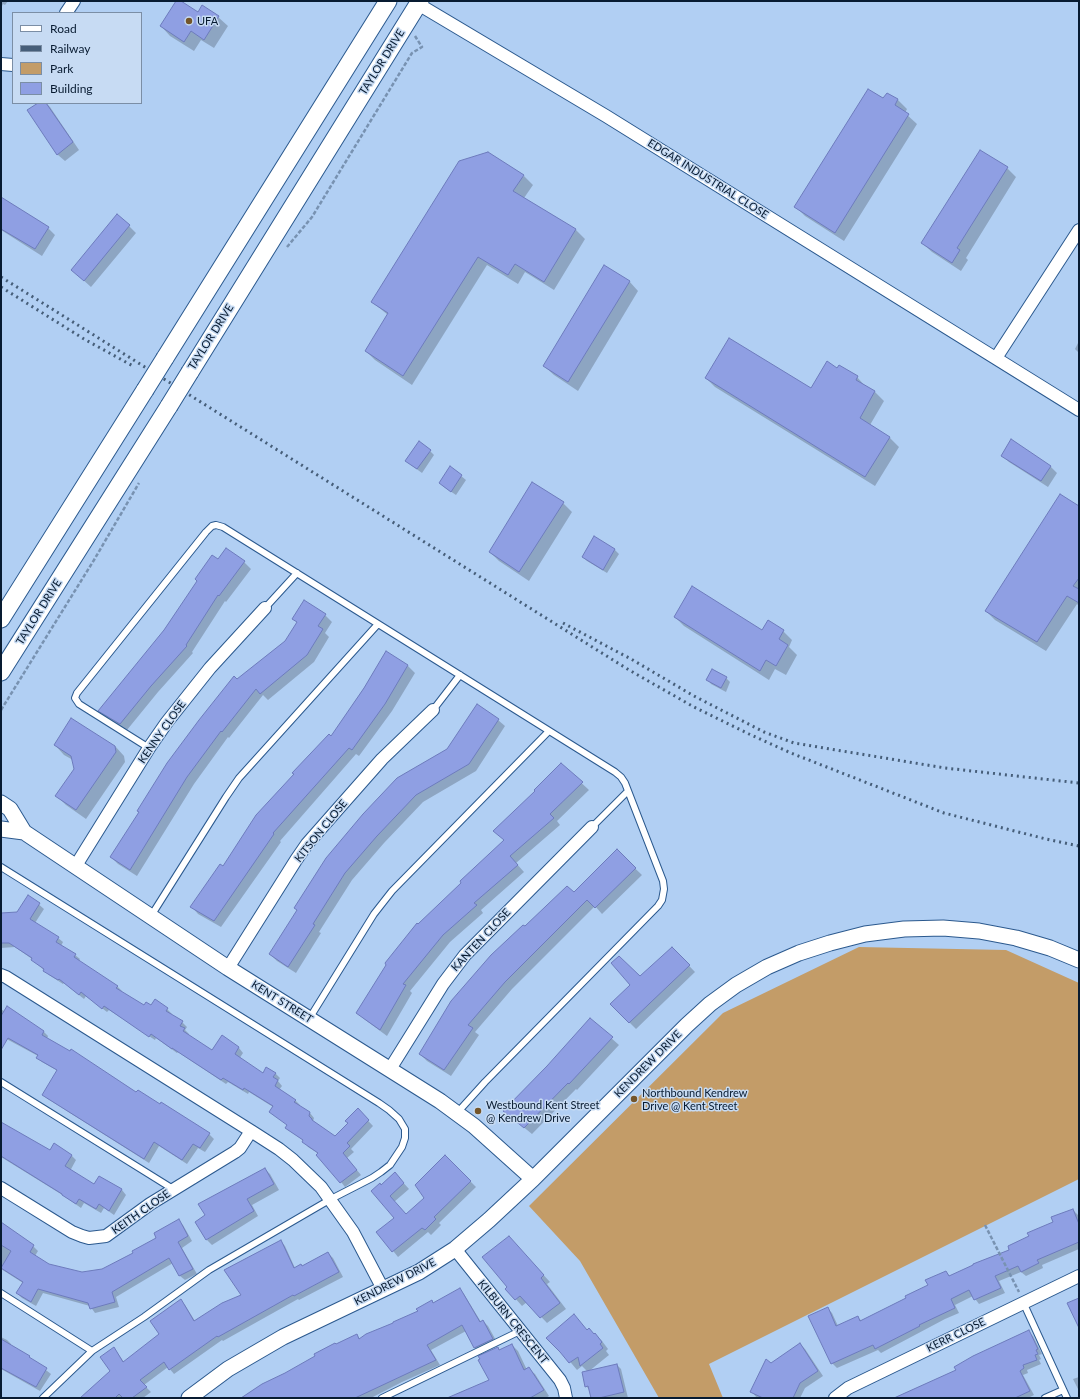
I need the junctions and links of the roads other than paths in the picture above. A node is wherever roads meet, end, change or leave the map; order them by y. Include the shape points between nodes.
1 (74, 1) edge
2 (388, 1) edge
3 (416, 2) edge
4 (67, 12) edge
5 (1, 64) edge
6 (12, 65) edge
7 (1079, 230) edge
8 (996, 358) junction
9 (1079, 410) edge
10 (297, 573) junction
11 (265, 608) joint
12 (1, 619) edge
13 (378, 624) junction
14 (1, 672) edge
15 (460, 675) junction
16 (433, 710) joint
17 (549, 731) junction
18 (149, 748) junction
19 (628, 791) junction
20 (1, 803) edge
21 (592, 827) joint
22 (1, 829) edge
23 (24, 832) junction
24 (1, 866) edge
25 (75, 867) junction
26 (150, 917) junction
27 (1079, 960) edge
28 (228, 968) junction
29 (1, 976) edge
30 (309, 1019) junction
31 (390, 1069) junction
32 (1, 1082) edge
33 (457, 1114) junction
34 (251, 1131) junction
35 (533, 1179) junction
36 (1, 1188) edge
37 (173, 1189) junction
38 (331, 1199) junction
39 (455, 1249) junction
40 (1079, 1276) edge
41 (383, 1290) junction
42 (1, 1293) edge
43 (1021, 1298) junction
44 (520, 1331) junction
45 (92, 1351) junction
46 (1063, 1390) junction
47 (43, 1398) edge
48 (189, 1398) edge
49 (382, 1398) edge
50 (566, 1398) edge
51 (835, 1398) edge
52 (1045, 1398) edge
53 (1067, 1398) edge

1 - 4 street
2 - 12 main road, bridge
3 - 8 street, EDGAR INDUSTRIAL CLOSE via 606,116
3 - 14 main road, TAYLOR DRIVE, bridge via 190,372
5 - 6 street
7 - 8 street
8 - 9 street, EDGAR INDUSTRIAL CLOSE
10 - 11 lane
10 - 13 lane
10 - 18 lane via 223,527 212,526 206,532 75,698 79,704
11 - 18 street, KENNY CLOSE via 190,692
13 - 15 lane
13 - 26 lane via 239,778
15 - 16 lane
15 - 17 lane
16 - 28 street, KITSON CLOSE via 382,759 308,844
17 - 19 lane via 615,772 621,777
17 - 30 lane via 392,891 374,914
18 - 25 street, KENNY CLOSE
19 - 21 lane
19 - 33 lane via 663,881 662,900
20 - 23 street, KENT STREET via 10,809
21 - 31 street, KANTEN CLOSE via 465,955 443,984
22 - 23 street, KENT STREET
23 - 25 street, KENT STREET
24 - 38 lane via 379,1103 399,1119 405,1129 405,1138 390,1165 372,1178
25 - 26 street, KENT STREET
26 - 28 street, KENT STREET
27 - 35 street, KENDREW DRIVE via 1016,938 980,931 943,928 865,934 799,953 736,984 710,1004
28 - 30 street, KENT STREET
29 - 34 street
30 - 31 street, KENT STREET
31 - 33 street, KENT STREET
32 - 37 lane
33 - 35 street, KENT STREET
34 - 37 street, KEITH CLOSE via 235,1152
34 - 38 street via 293,1160
35 - 39 street, KENDREW DRIVE
36 - 37 street, KEITH CLOSE via 72,1232 89,1238 106,1236
38 - 41 street via 353,1232
38 - 45 lane via 209,1270
39 - 41 street, KENDREW DRIVE via 419,1272
39 - 44 street, KILBURN CRESCENT
40 - 43 street, KERR CLOSE
41 - 48 street, KENDREW DRIVE via 278,1340 228,1369
42 - 45 lane
43 - 46 lane
43 - 51 street, KERR CLOSE via 848,1388
44 - 49 lane
44 - 50 street, KILBURN CRESCENT via 560,1380
45 - 47 lane
46 - 52 lane
46 - 53 lane

